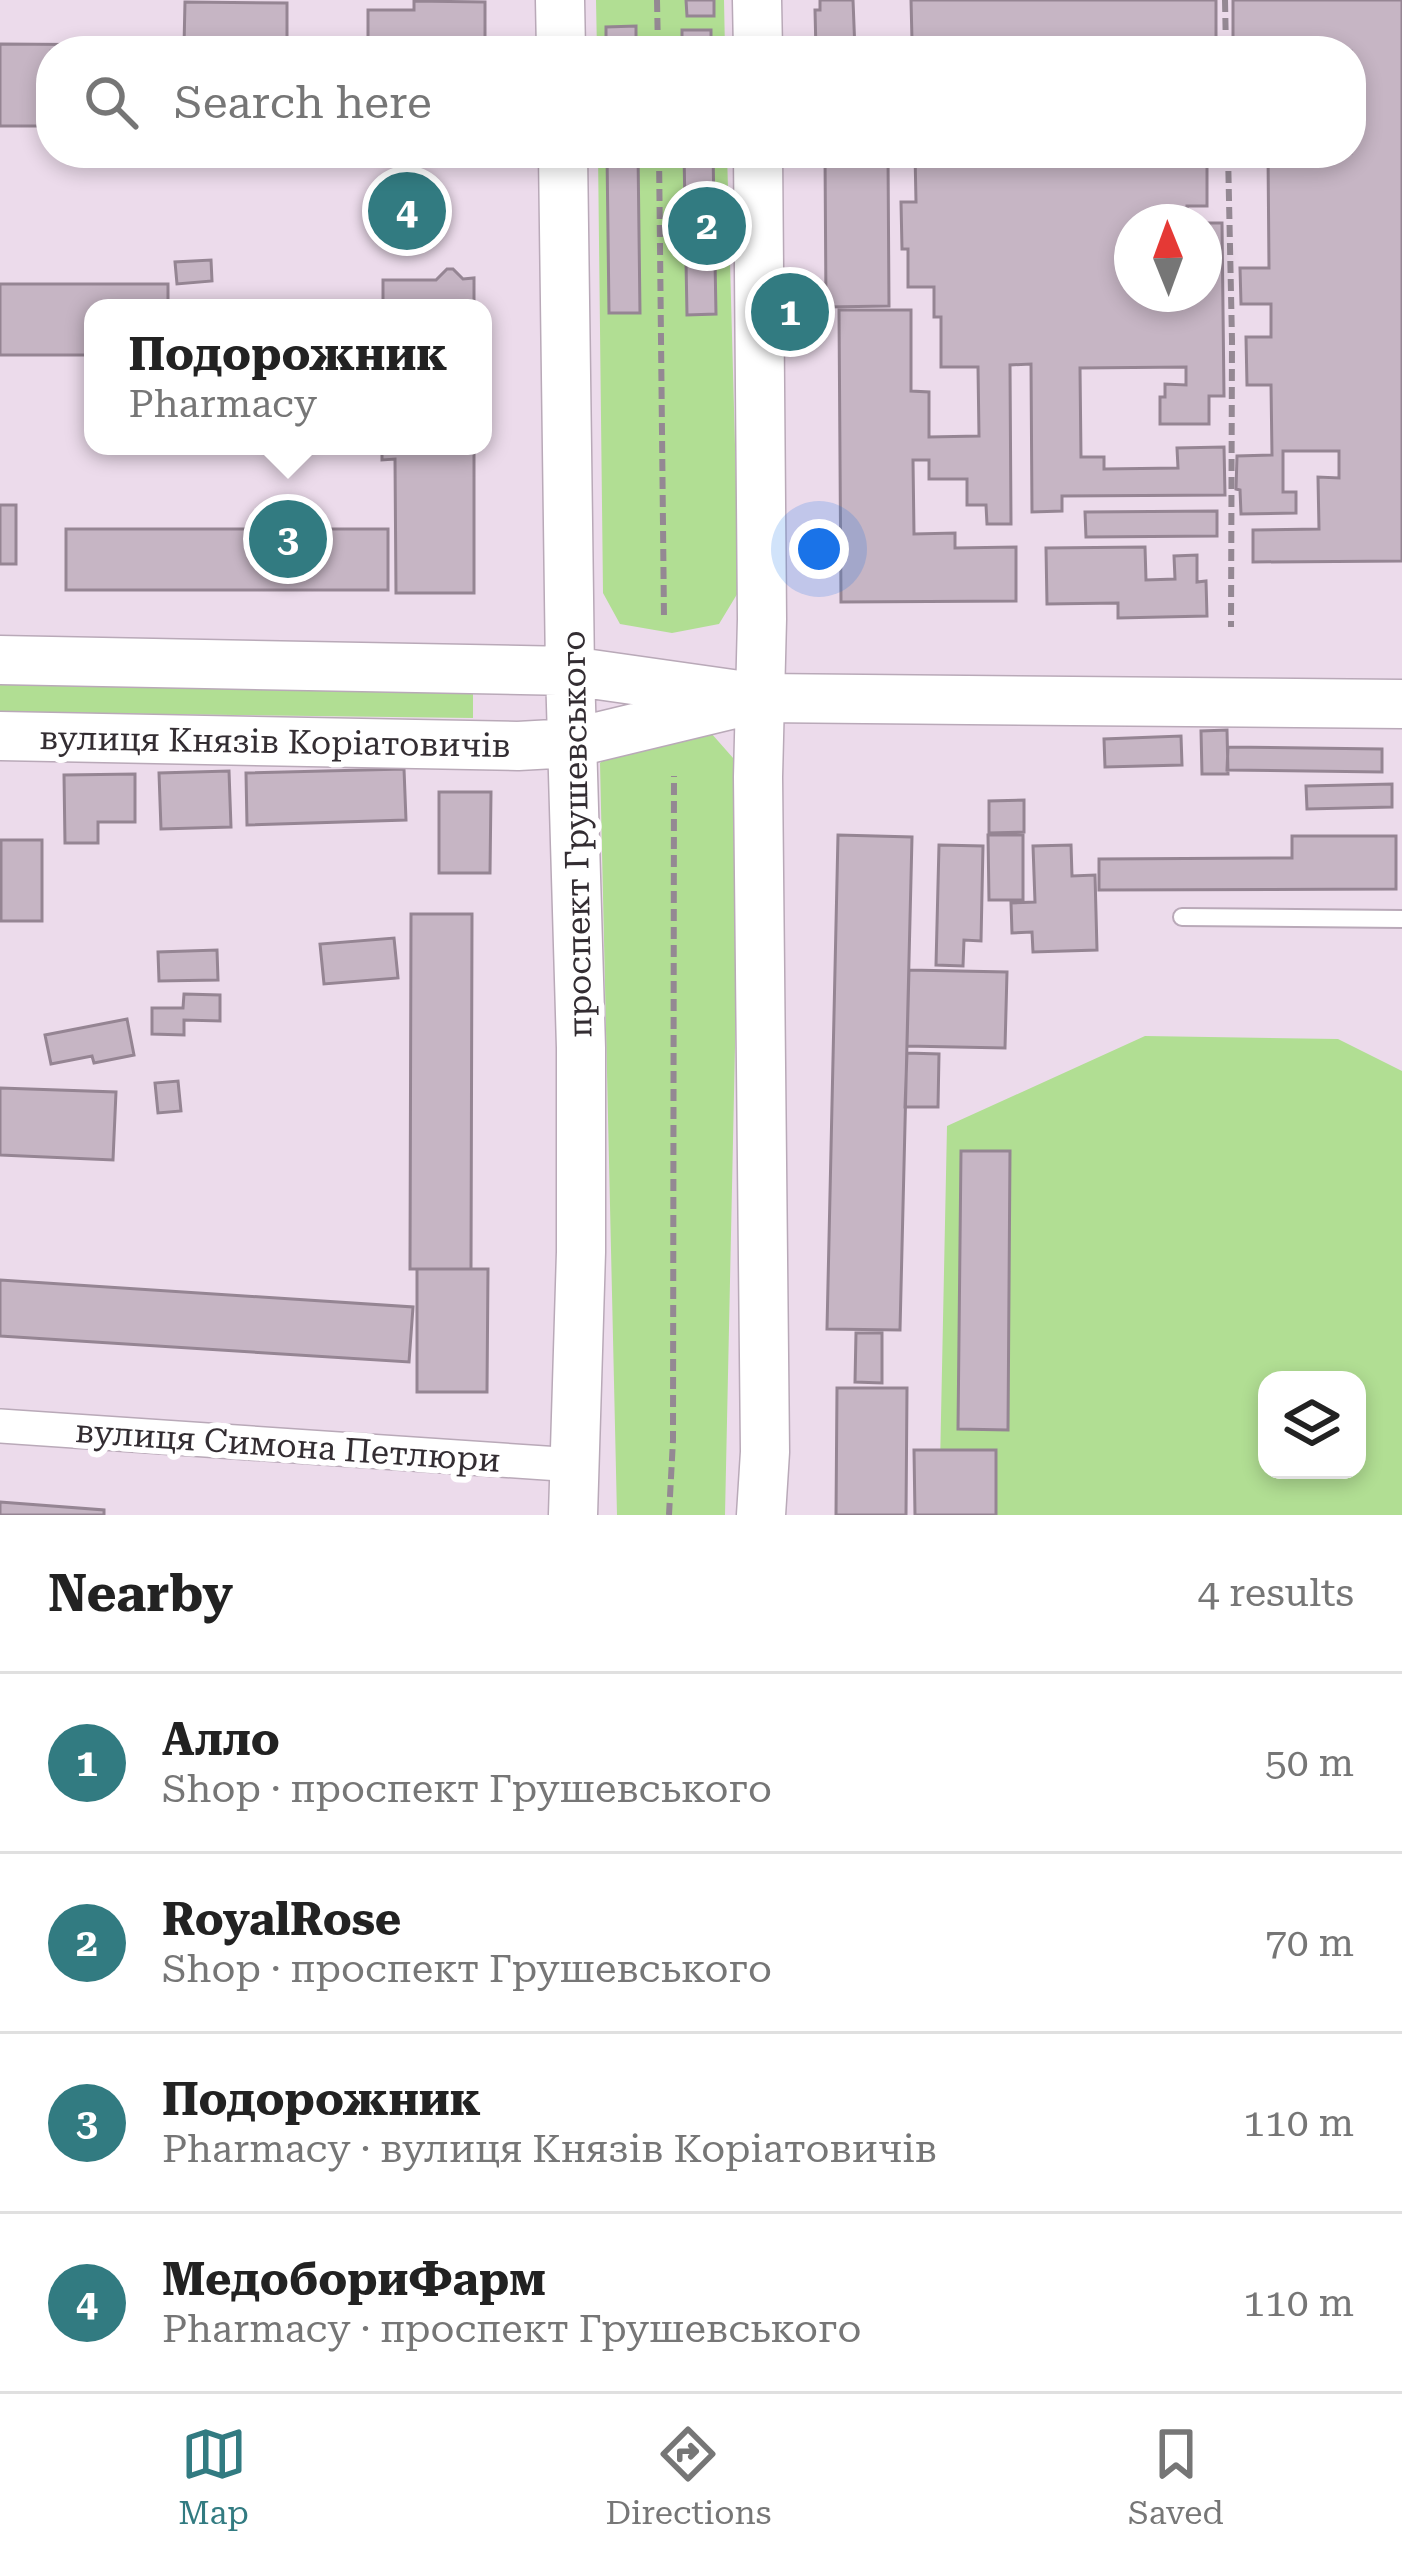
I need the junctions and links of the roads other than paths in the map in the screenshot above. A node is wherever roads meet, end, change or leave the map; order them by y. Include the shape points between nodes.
1 (560, 0) edge
2 (757, 0) edge
3 (561, 36) edge
4 (758, 36) edge
5 (562, 168) edge
6 (758, 168) edge
7 (0, 660) edge
8 (570, 671) junction
9 (760, 698) junction
10 (1402, 704) edge
11 (0, 736) edge
12 (572, 743) junction
13 (1182, 917) dead end
14 (1402, 919) edge
15 (0, 1426) edge
16 (575, 1465) junction
17 (572, 1515) edge
18 (761, 1515) edge

1 - 3 main road
2 - 4 main road
5 - 8 main road, проспект Грушевського
6 - 9 main road
7 - 8 main road, вулиця Князів Коріатовичів
8 - 9 main road, вулиця Князів Коріатовичів
8 - 12 main road, проспект Грушевського
9 - 10 main road, вулиця Князів Коріатовичів
9 - 12 main road, вулиця Князів Коріатовичів
9 - 18 main road
11 - 12 main road, вулиця Князів Коріатовичів
12 - 16 main road, проспект Грушевського via 581,1048
13 - 14 lane
15 - 16 street, вулиця Симона Петлюри
16 - 17 main road, проспект Грушевського

